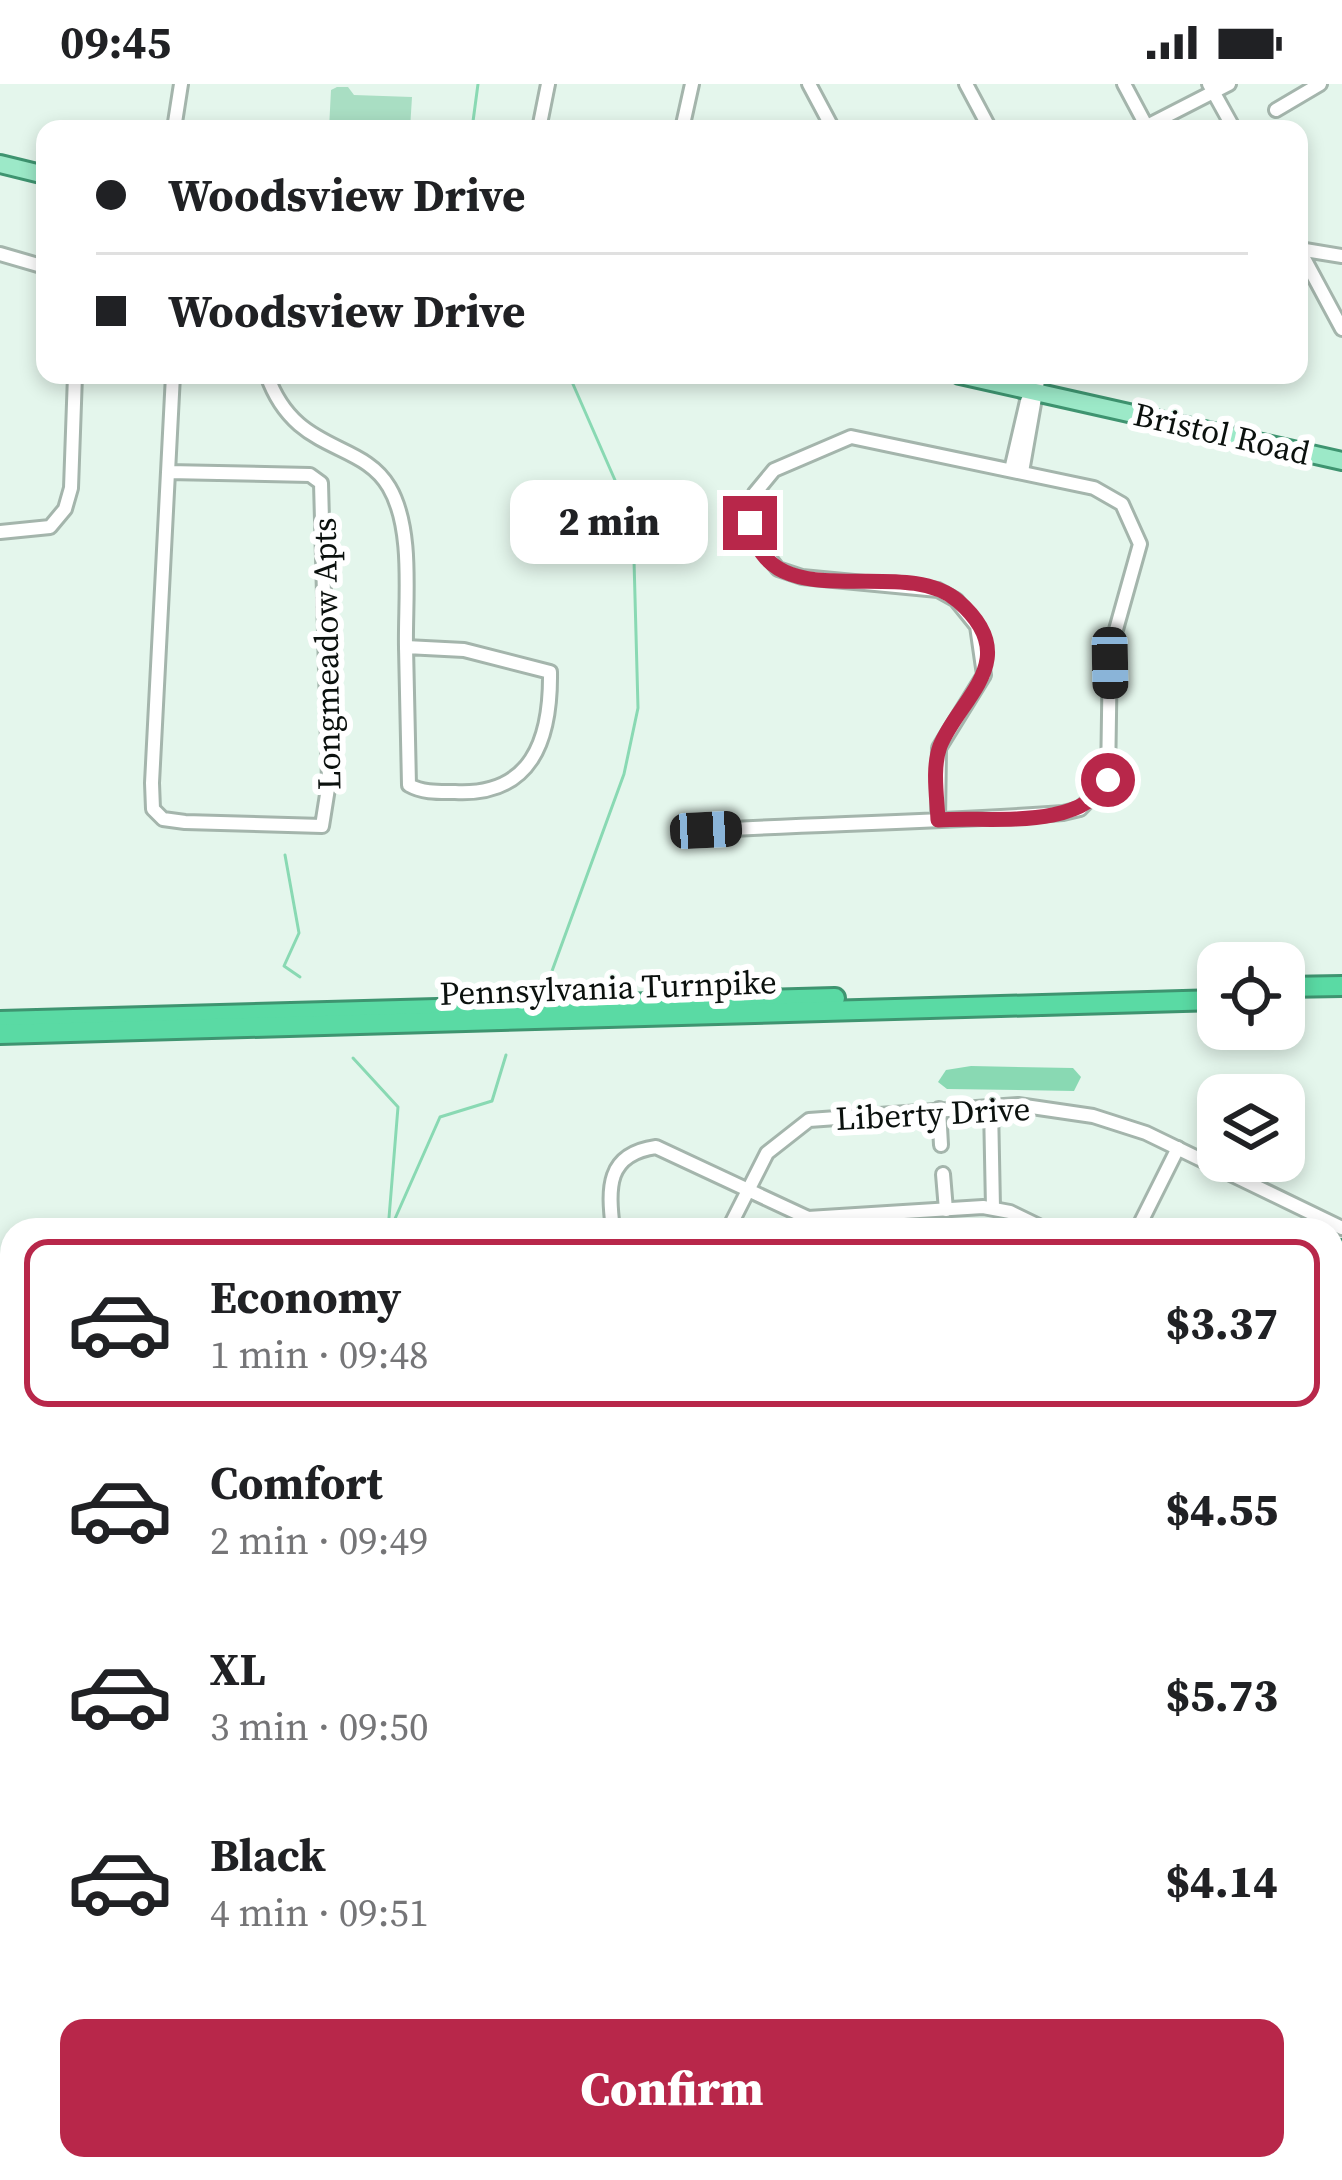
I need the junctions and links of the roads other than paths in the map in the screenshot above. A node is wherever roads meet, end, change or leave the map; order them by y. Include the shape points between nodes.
1 (182, 84) edge
2 (548, 84) edge
3 (692, 84) edge
4 (809, 84) edge
5 (966, 84) edge
6 (1124, 84) edge
7 (1229, 84) edge
8 (1320, 84) edge
9 (1211, 88) edge
10 (1276, 110) dead end
11 (176, 120) edge
12 (541, 120) edge
13 (684, 120) edge
14 (827, 120) edge
15 (985, 120) edge
16 (1144, 120) edge
17 (1161, 120) edge
18 (1229, 120) edge
19 (0, 164) edge
20 (36, 173) edge
21 (1308, 250) edge
22 (0, 254) edge
23 (1342, 256) edge
24 (36, 264) edge
25 (1308, 266) edge
26 (1342, 329) edge
27 (74, 384) edge
28 (173, 384) edge
29 (271, 384) edge
30 (1036, 384) edge
31 (1041, 384) edge
32 (1342, 461) edge
33 (1017, 471) junction
34 (168, 472) junction
35 (0, 532) edge
36 (406, 647) junction
37 (938, 820) junction
38 (691, 831) dead end
39 (1342, 986) edge
40 (1305, 987) edge
41 (1197, 990) edge
42 (1342, 996) edge
43 (1305, 997) edge
44 (1197, 1001) edge
45 (0, 1021) edge
46 (0, 1034) edge
47 (991, 1106) junction
48 (939, 1109) junction
49 (941, 1144) dead end
50 (1178, 1148) junction
51 (943, 1174) dead end
52 (748, 1190) junction
53 (993, 1208) junction
54 (943, 1210) junction
55 (613, 1218) edge
56 (734, 1218) edge
57 (942, 1218) edge
58 (1018, 1218) edge
59 (1143, 1218) edge
60 (1322, 1218) edge

1 - 11 street
2 - 12 street
3 - 13 street
4 - 14 street
5 - 15 street
6 - 16 street
7 - 9 street
8 - 10 street
9 - 17 street
9 - 18 street
19 - 20 main road
21 - 23 street
22 - 24 street
25 - 26 street
27 - 35 street via 65,509 50,526
28 - 34 street, Longmeadow Apts
29 - 36 street via 300,426 368,465 394,497
30 - 33 street
31 - 32 main road, Bristol Road
33 - 37 street via 1109,494 1137,527 1139,557 1110,651 1112,769 1097,795 1072,811
33 - 37 street via 843,438 775,470 752,502 754,539 778,569 915,584 948,595 970,615 982,638 984,675 939,748
34 - 34 street, Longmeadow Apts via 153,809 185,822 322,826 329,782 321,483 310,476
36 - 36 street via 410,785 483,794 515,781 532,757 550,672 464,650
37 - 38 street
39 - 40 highway
41 - 45 highway, Pennsylvania Turnpike
42 - 43 highway
44 - 46 highway, Pennsylvania Turnpike
47 - 48 street, Liberty Drive
47 - 50 street, Liberty Drive via 1093,1116
47 - 53 street
48 - 49 street
48 - 52 street, Liberty Drive via 809,1120 767,1153
50 - 59 street
50 - 60 street, Liberty Drive
51 - 54 street
52 - 54 street via 808,1218
52 - 55 street via 666,1148 634,1151 611,1178
52 - 56 street, Liberty Drive
53 - 54 street
53 - 58 street
54 - 57 street

